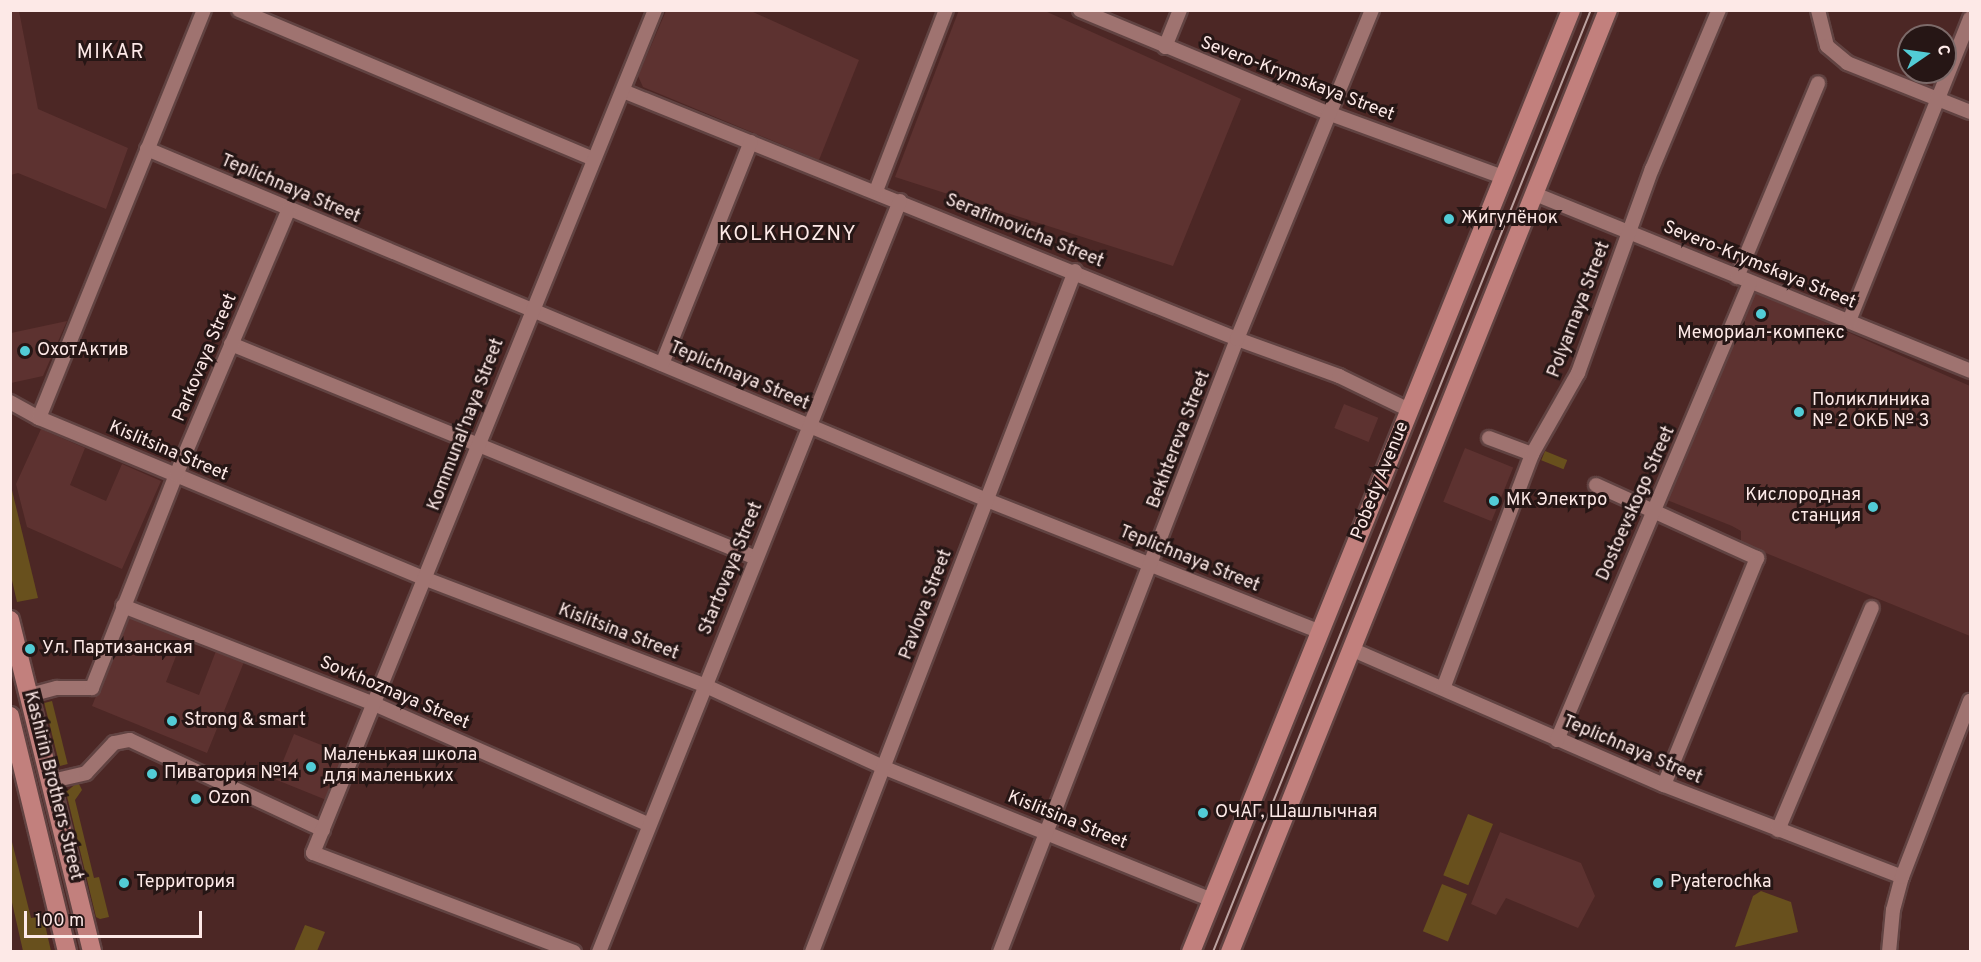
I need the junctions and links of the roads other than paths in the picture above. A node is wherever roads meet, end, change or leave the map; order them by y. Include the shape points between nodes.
1 (204, 10) edge
2 (239, 10) edge
3 (946, 10) edge
4 (1080, 10) edge
5 (1180, 10) edge
6 (1372, 10) edge
7 (1571, 10) edge
8 (1608, 10) edge
9 (1719, 10) edge
10 (1818, 10) edge
11 (654, 11) edge
12 (1971, 18) edge
13 (1166, 47) junction
14 (1818, 83) dead end
15 (623, 91) junction
16 (1938, 98) junction
17 (1971, 112) edge
18 (1328, 113) junction
19 (751, 142) junction
20 (147, 149) junction
21 (594, 159) junction
22 (1503, 177) junction
23 (876, 192) junction
24 (1535, 194) junction
25 (900, 201) junction
26 (289, 209) junction
27 (1629, 233) junction
28 (1075, 271) junction
29 (1737, 277) junction
30 (1750, 283) junction
31 (531, 311) junction
32 (1849, 321) junction
33 (1237, 339) junction
34 (231, 344) junction
35 (662, 364) junction
36 (1969, 367) edge
37 (10, 402) edge
38 (1410, 410) junction
39 (39, 418) junction
40 (809, 426) junction
41 (1489, 438) dead end
42 (480, 445) junction
43 (1532, 454) junction
44 (176, 475) junction
45 (1596, 485) dead end
46 (987, 500) junction
47 (1652, 511) junction
48 (756, 558) junction
49 (1152, 565) junction
50 (426, 579) junction
51 (123, 606) junction
52 (1872, 608) dead end
53 (10, 620) edge
54 (1320, 632) junction
55 (1351, 649) junction
56 (706, 686) junction
57 (1444, 686) junction
58 (30, 695) junction
59 (1971, 701) edge
60 (374, 704) junction
61 (10, 716) edge
62 (1557, 740) junction
63 (885, 768) junction
64 (52, 781) junction
65 (1665, 785) junction
66 (648, 824) junction
67 (323, 830) junction
68 (1778, 830) junction
69 (1047, 831) junction
70 (1902, 877) junction
71 (1212, 900) junction
72 (67, 951) edge
73 (92, 951) edge
74 (572, 951) edge
75 (599, 951) edge
76 (812, 951) edge
77 (1000, 951) edge
78 (1191, 951) edge
79 (1230, 951) edge
80 (1889, 951) edge

1 - 20 street
2 - 21 street
3 - 23 street
4 - 13 street, Severo-Krymskaya Street
5 - 13 street
6 - 18 street, Bekhtereva Street
7 - 22 main road, Pobedy Avenue
8 - 24 main road, Pobedy Avenue
9 - 27 street, Polyarnaya Street
10 - 16 street via 1827,46 1847,63
11 - 15 street, Kommunal'naya Street
12 - 16 street
13 - 18 street, Severo-Krymskaya Street
14 - 29 street
15 - 19 street, Serafimovicha Street
15 - 21 street, Kommunal'naya Street
16 - 17 street
16 - 32 street
18 - 22 street, Severo-Krymskaya Street
18 - 33 street, Bekhtereva Street
19 - 23 street, Serafimovicha Street
19 - 35 street
20 - 26 street, Teplichnaya Street
20 - 39 street
21 - 31 street, Kommunal'naya Street
22 - 38 main road, Pobedy Avenue
23 - 25 street, Serafimovicha Street
24 - 27 street, Severo-Krymskaya Street
24 - 55 main road, Pobedy Avenue
25 - 28 street, Serafimovicha Street
25 - 40 street, Startovaya Street
26 - 31 street, Teplichnaya Street
26 - 34 street, Parkovaya Street
27 - 29 street, Severo-Krymskaya Street
27 - 43 street, Polyarnaya Street via 1578,373
28 - 33 street, Serafimovicha Street
28 - 46 street, Pavlova Street
29 - 30 street, Severo-Krymskaya Street
30 - 32 street, Severo-Krymskaya Street
30 - 47 street, Dostoevskogo Street
31 - 35 street, Teplichnaya Street
31 - 42 street, Kommunal'naya Street
32 - 36 street, Severo-Krymskaya Street
33 - 38 street, Serafimovicha Street via 1339,376
33 - 49 street, Bekhtereva Street
34 - 42 street
34 - 44 street, Parkovaya Street
35 - 40 street, Teplichnaya Street
37 - 39 street, Kislitsina Street
38 - 54 main road, Pobedy Avenue
39 - 44 street, Kislitsina Street
40 - 46 street, Teplichnaya Street
40 - 48 street, Startovaya Street
41 - 43 street
42 - 48 street
42 - 50 street, Kommunal'naya Street
43 - 57 street, Polyarnaya Street
44 - 50 street, Kislitsina Street
44 - 51 street, Parkovaya Street
45 - 47 street
46 - 49 street, Teplichnaya Street
46 - 63 street, Pavlova Street
47 - 62 street, Dostoevskogo Street
47 - 65 street via 1757,558
48 - 56 street, Startovaya Street
49 - 54 street, Teplichnaya Street
49 - 69 street, Bekhtereva Street
50 - 56 street, Kislitsina Street
50 - 60 street, Kommunal'naya Street
51 - 58 street, Parkovaya Street via 92,688 57,688
51 - 60 street, Sovkhoznaya Street
52 - 68 street
53 - 58 main road, Kashirin Brothers Street
54 - 71 main road, Pobedy Avenue
55 - 57 street, Teplichnaya Street
55 - 79 main road, Pobedy Avenue
56 - 63 street, Kislitsina Street
56 - 66 street, Startovaya Street
57 - 62 street, Teplichnaya Street
58 - 64 main road, Kashirin Brothers Street
59 - 70 street
60 - 66 street, Sovkhoznaya Street
60 - 67 street, Kommunal'naya Street
61 - 72 main road, Kashirin Brothers Street
62 - 65 street, Teplichnaya Street
63 - 69 street, Kislitsina Street
63 - 76 street, Pavlova Street
64 - 67 street via 86,773 114,743 130,740
64 - 73 main road, Kashirin Brothers Street
65 - 68 street, Teplichnaya Street
66 - 75 street, Startovaya Street
67 - 74 street, Kommunal'naya Street via 313,852
68 - 70 street, Teplichnaya Street
69 - 71 street, Kislitsina Street
69 - 77 street, Bekhtereva Street
70 - 80 street via 1893,910
71 - 78 main road, Pobedy Avenue

